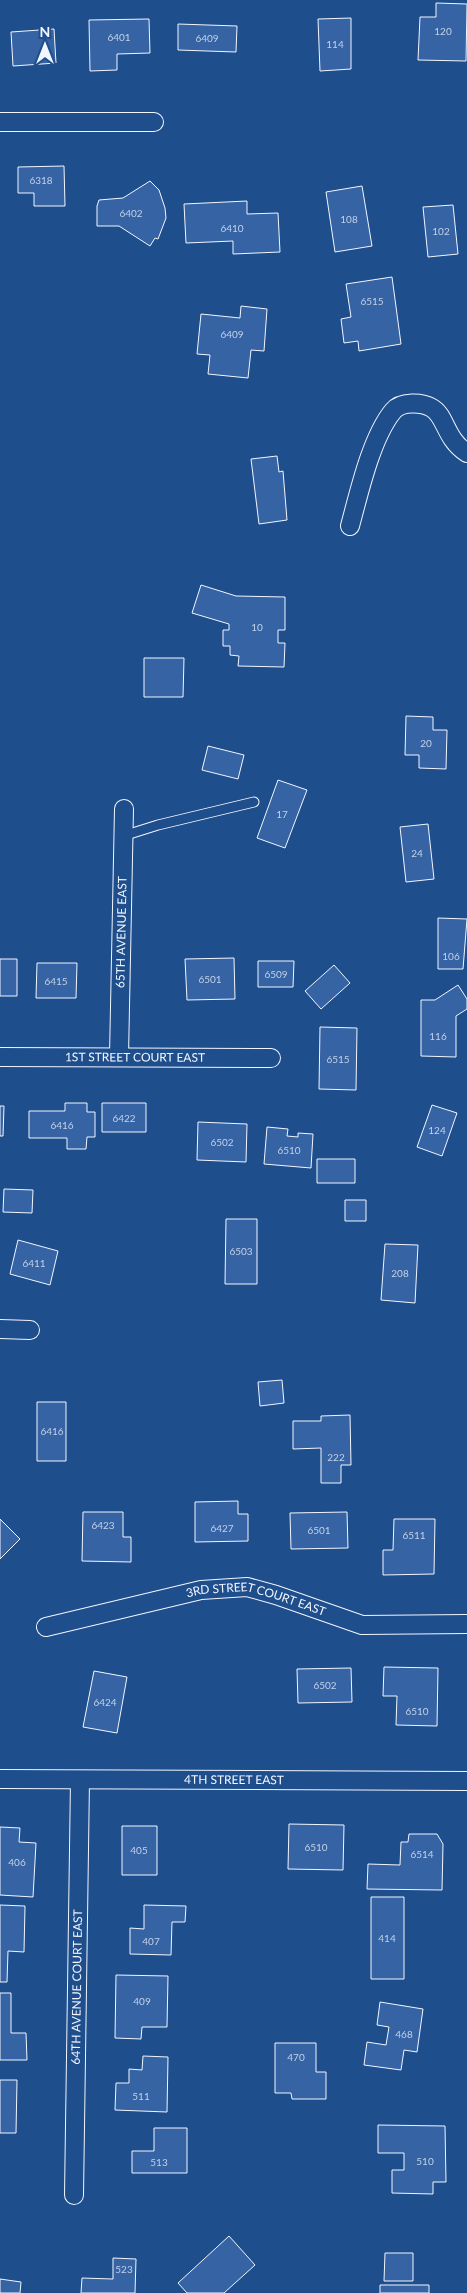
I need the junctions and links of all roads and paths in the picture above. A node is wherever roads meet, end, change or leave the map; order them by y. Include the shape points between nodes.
1 (0, 122) edge
2 (154, 122) dead end
3 (467, 453) edge
4 (350, 526) dead end
5 (254, 802) dead end
6 (124, 809) dead end
7 (123, 836) junction
8 (119, 1056) junction
9 (0, 1057) edge
10 (271, 1058) dead end
11 (0, 1329) edge
12 (30, 1330) dead end
13 (467, 1624) edge
14 (46, 1627) dead end
15 (0, 1779) edge
16 (80, 1780) junction
17 (467, 1781) edge
18 (74, 2195) dead end

1 - 2 street
3 - 4 street via 452,441 432,408 400,405 393,410 375,444
5 - 7 lane
6 - 7 street, 65TH AVENUE EAST
7 - 8 street, 65TH AVENUE EAST
8 - 9 street, 1ST STREET COURT EAST
8 - 10 street, 1ST STREET COURT EAST
11 - 12 street
13 - 14 street, 3RD STREET COURT EAST via 362,1625 276,1595 247,1588 225,1588 201,1590
15 - 16 street, 4TH STREET EAST
16 - 17 street, 4TH STREET EAST
16 - 18 street, 64TH AVENUE COURT EAST

